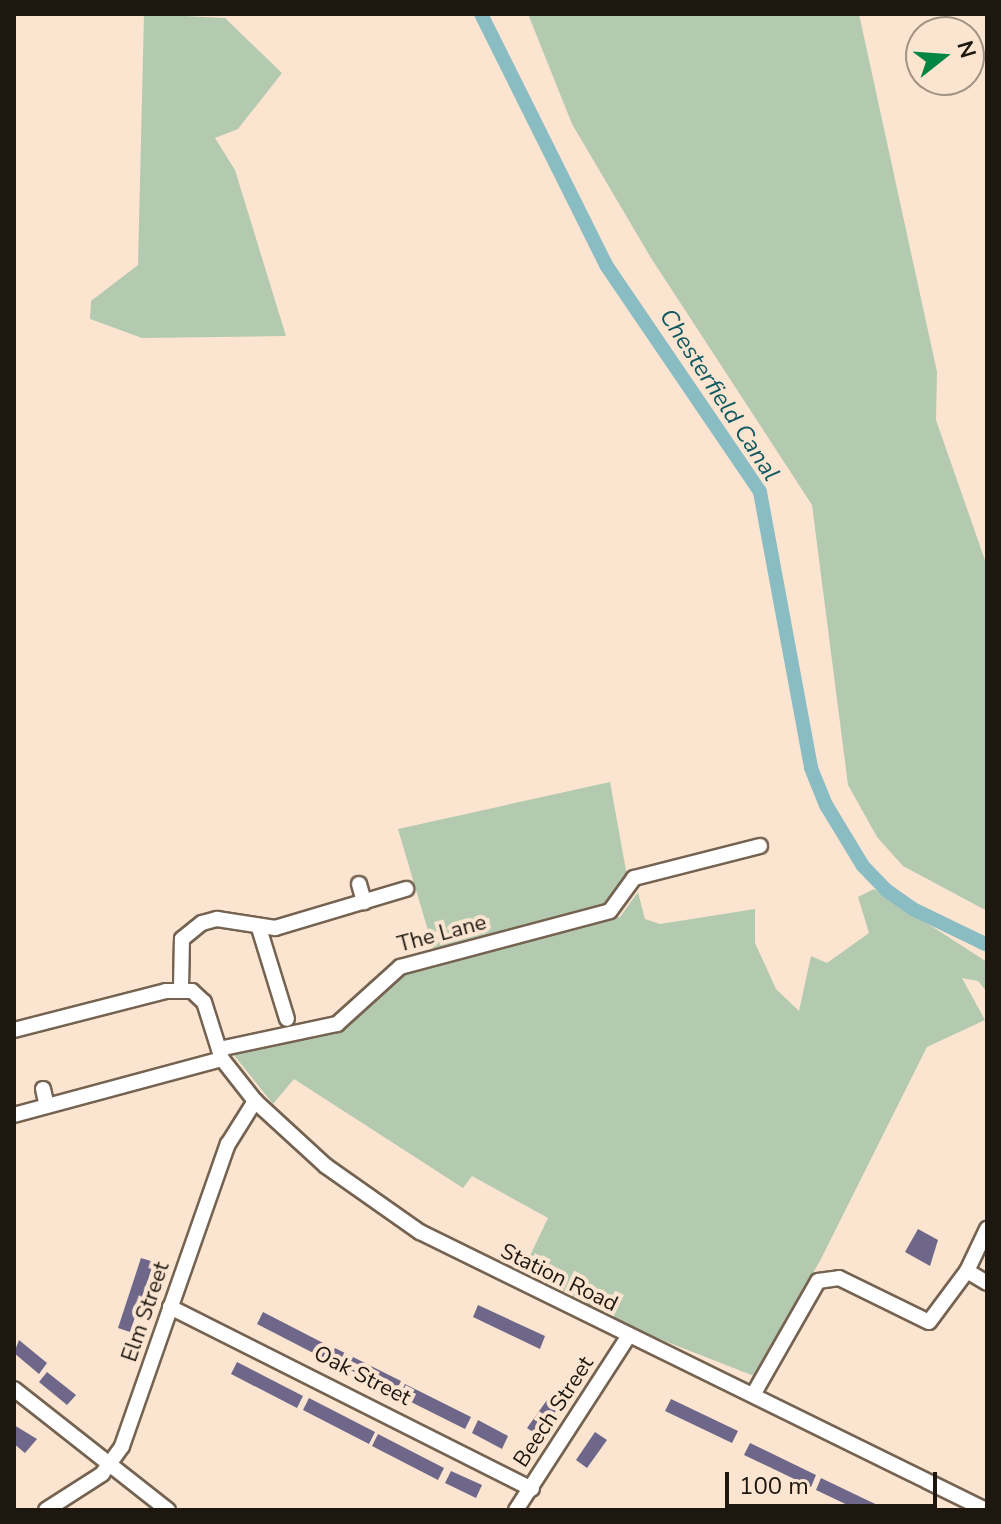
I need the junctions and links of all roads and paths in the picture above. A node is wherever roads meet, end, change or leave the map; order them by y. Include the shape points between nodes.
1 (760, 846) dead end
2 (359, 884) dead end
3 (406, 889) dead end
4 (364, 902) junction
5 (259, 928) junction
6 (186, 990) junction
7 (287, 1019) dead end
8 (14, 1030) edge
9 (220, 1054) junction
10 (43, 1089) dead end
11 (255, 1101) junction
12 (47, 1106) junction
13 (14, 1115) edge
14 (987, 1229) edge
15 (967, 1271) junction
16 (987, 1283) edge
17 (170, 1307) junction
18 (628, 1337) junction
19 (14, 1389) edge
20 (753, 1395) junction
21 (111, 1465) junction
22 (532, 1489) junction
23 (46, 1510) edge
24 (168, 1510) edge
25 (516, 1510) edge
26 (986, 1510) edge

1 - 9 street, The Lane via 634,878 610,911 400,967 344,1021
2 - 4 street
3 - 4 street
4 - 5 street
5 - 6 street via 217,919 190,930 178,954
5 - 7 street
6 - 8 street
6 - 9 street, Station Road via 204,1002
9 - 11 street, Station Road
9 - 12 street, The Lane
10 - 12 street
11 - 17 street, Elm Street via 228,1144
11 - 18 street, Station Road via 326,1166 420,1232
12 - 13 street, The Lane
14 - 15 street
15 - 16 street
15 - 20 street via 929,1322 839,1278 818,1281
17 - 21 street, Elm Street
17 - 22 street, Oak Street
18 - 20 street, Station Road
18 - 22 street, Beech Street
19 - 21 street
20 - 26 street, Station Road
21 - 23 street
21 - 24 street
22 - 25 street, Beech Street

